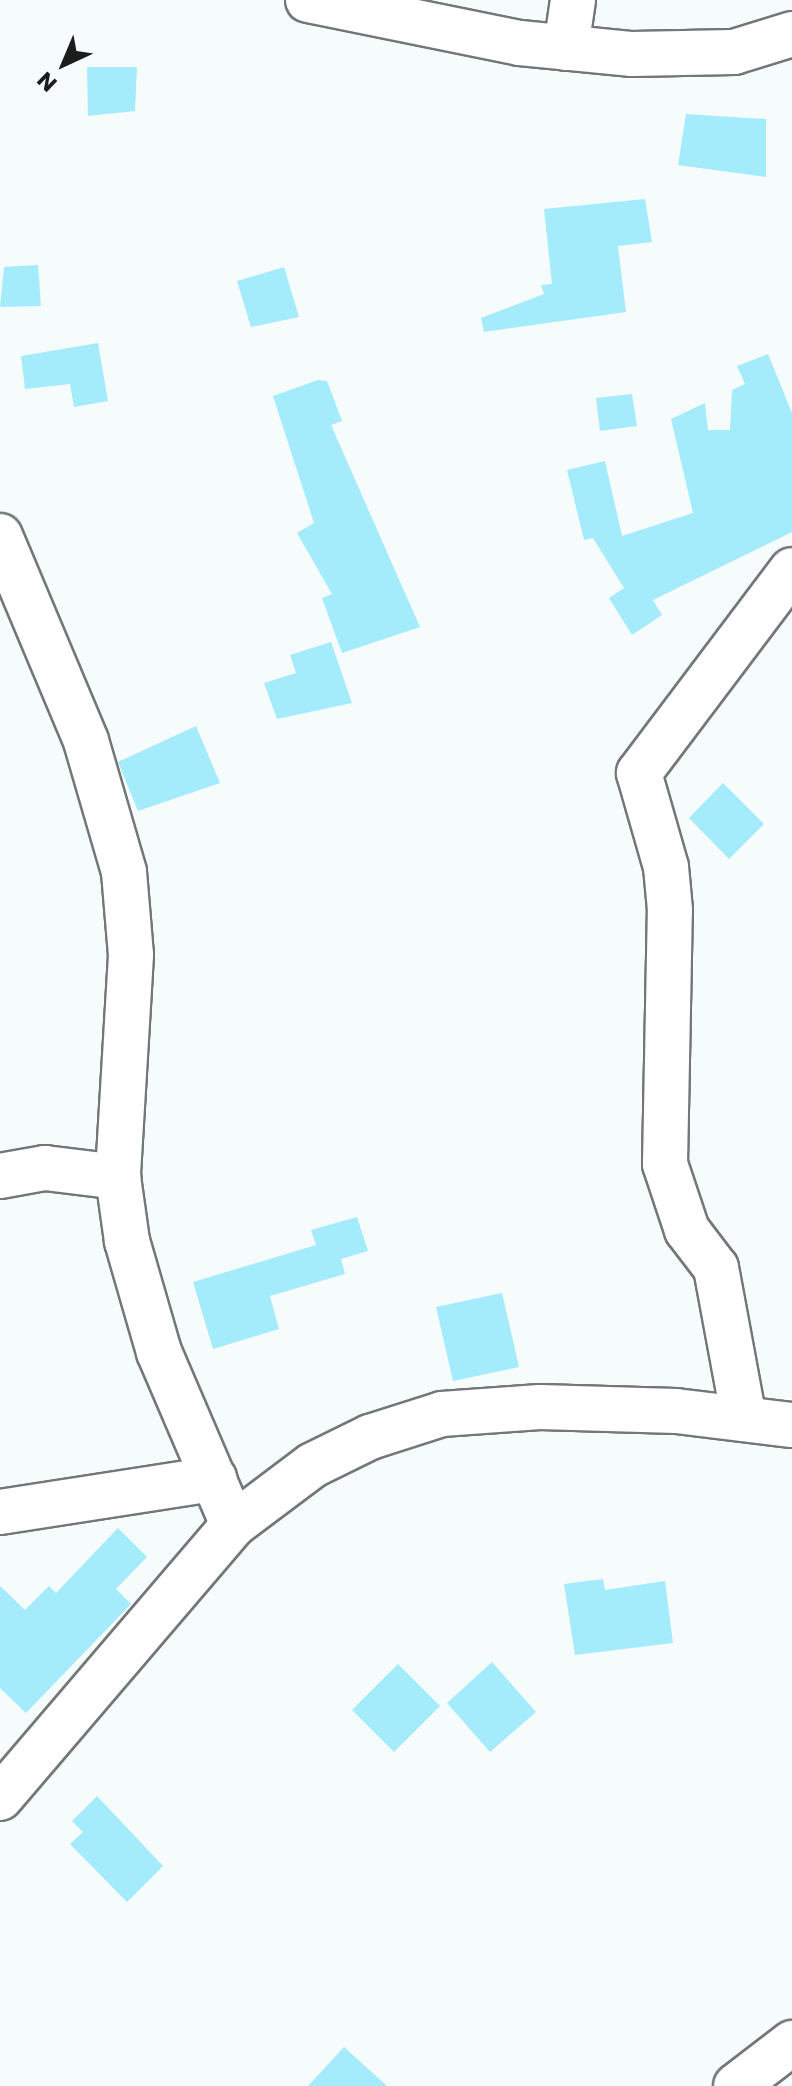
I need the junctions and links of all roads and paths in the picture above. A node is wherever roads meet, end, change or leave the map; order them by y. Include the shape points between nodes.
1 (308, 0) edge
2 (573, 0) edge
3 (792, 34) edge
4 (566, 48) junction
5 (0, 536) edge
6 (792, 570) edge
7 (0, 1176) edge
8 (118, 1177) junction
9 (744, 1419) junction
10 (792, 1425) edge
11 (214, 1479) junction
12 (0, 1512) edge
13 (233, 1525) junction
14 (0, 1798) edge
15 (792, 2043) edge
16 (736, 2086) edge

1 - 4 street
2 - 4 street
3 - 4 street via 734,52 680,56
5 - 8 street via 86,741 124,872 131,968
6 - 9 street via 639,773 666,867 670,910 665,1164 687,1230 716,1268
7 - 8 street via 45,1168
8 - 11 street via 139,1290
9 - 10 street
9 - 13 street via 540,1407 442,1414 313,1465
11 - 12 street
11 - 13 street
13 - 14 street
15 - 16 street

